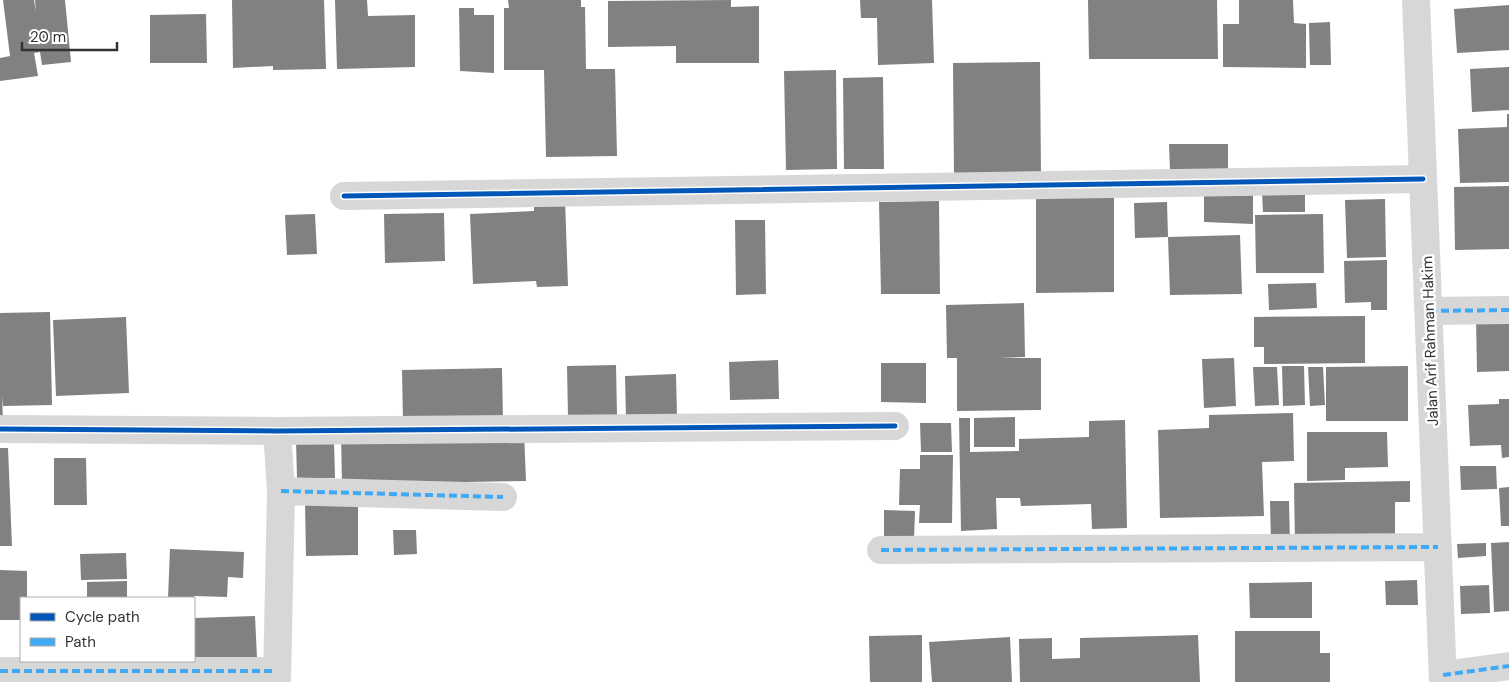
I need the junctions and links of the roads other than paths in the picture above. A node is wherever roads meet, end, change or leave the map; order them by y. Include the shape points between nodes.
1 (1416, 0) edge
2 (1423, 179) junction
3 (344, 196) dead end
4 (1509, 310) edge
5 (1429, 311) junction
6 (895, 426) dead end
7 (0, 429) edge
8 (277, 431) junction
9 (281, 491) junction
10 (503, 497) dead end
11 (1438, 546) junction
12 (881, 550) dead end
13 (1509, 666) edge
14 (0, 671) edge
15 (276, 677) edge
16 (1443, 678) edge

1 - 2 street, Jalan Arif Rahman Hakim
2 - 3 street
2 - 5 street, Jalan Arif Rahman Hakim
4 - 5 street
5 - 11 street, Jalan Arif Rahman Hakim
6 - 8 street
7 - 8 street
8 - 9 street
9 - 10 street
9 - 15 street
11 - 12 street
11 - 16 street, Jalan Arif Rahman Hakim
13 - 16 street
14 - 15 street

